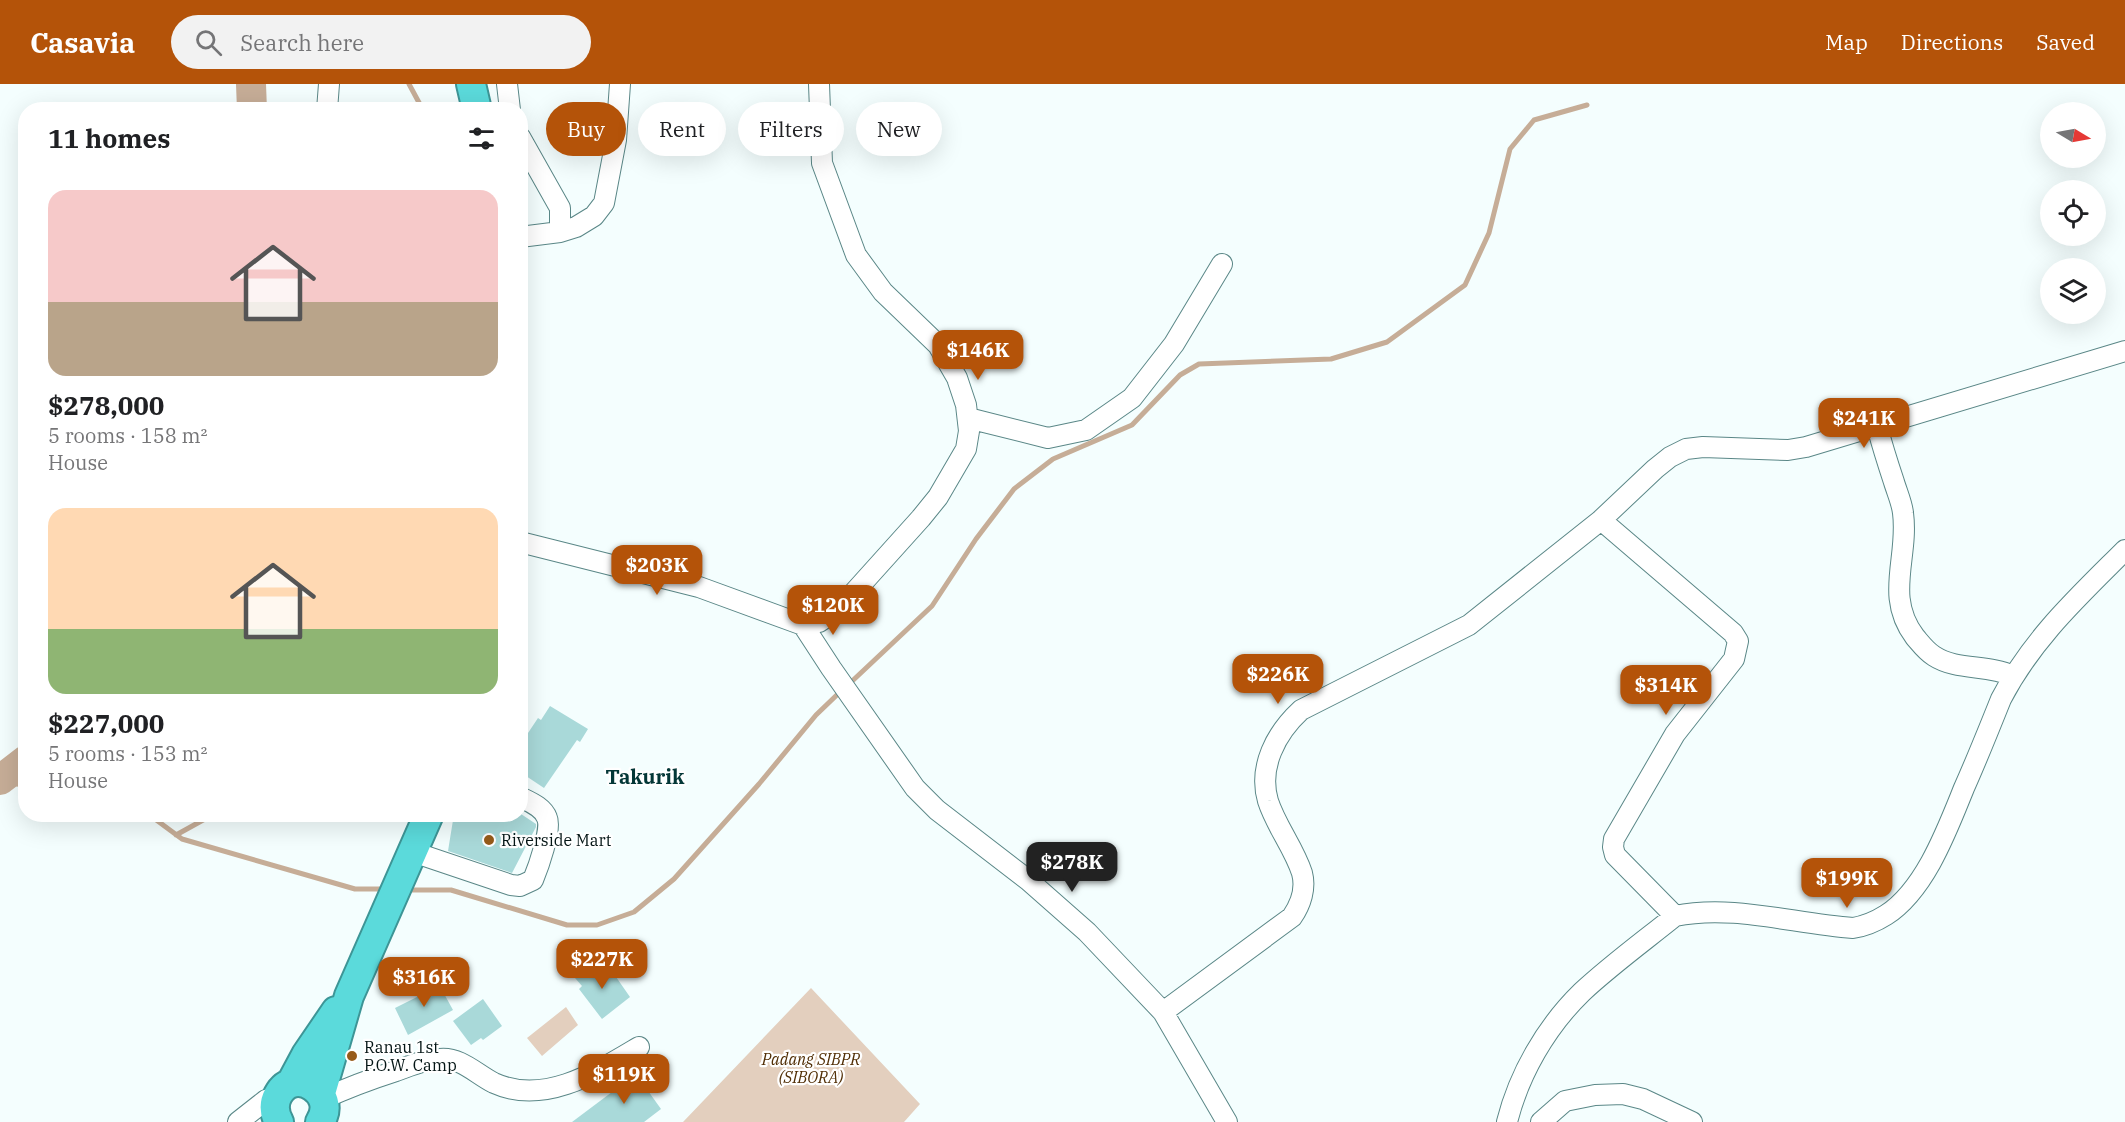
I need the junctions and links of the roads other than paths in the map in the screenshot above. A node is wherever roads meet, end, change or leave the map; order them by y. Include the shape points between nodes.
1 (328, 84) edge
2 (471, 84) edge
3 (507, 84) edge
4 (620, 84) edge
5 (819, 84) edge
6 (327, 102) edge
7 (475, 102) edge
8 (509, 102) edge
9 (528, 151) edge
10 (560, 232) junction
11 (528, 236) edge
12 (1222, 264) dead end
13 (2125, 351) edge
14 (968, 418) junction
15 (1877, 426) junction
16 (1601, 520) junction
17 (528, 544) edge
18 (2125, 550) edge
19 (803, 625) junction
20 (2013, 676) junction
21 (528, 801) edge
22 (426, 822) edge
23 (410, 858) junction
24 (1675, 916) junction
25 (349, 996) junction
26 (1163, 1012) junction
27 (639, 1047) dead end
28 (282, 1101) edge
29 (321, 1105) edge
30 (238, 1122) edge
31 (1227, 1122) edge
32 (1507, 1122) edge
33 (1541, 1122) edge
34 (1692, 1122) edge

1 - 6 street
2 - 7 highway
3 - 8 street
4 - 10 street via 616,140 604,203 594,216 576,228
5 - 14 street via 822,163 856,255 883,292 938,345 957,378
9 - 10 street via 560,208
10 - 11 street
12 - 14 street via 1174,344 1132,398 1086,430 1048,438
13 - 15 street
14 - 19 street via 966,449 938,497 840,608 819,622
15 - 16 street via 1788,450 1686,449 1654,469
15 - 20 street via 1903,511 1898,584 1906,625 1924,649 1936,657
16 - 24 street via 1738,641 1734,659 1675,734 1614,839 1615,855
16 - 26 street via 1469,625 1300,710 1286,724 1274,741 1265,784 1268,802 1302,874 1301,903 1292,916
17 - 19 street via 699,587
18 - 20 street via 2050,626
19 - 26 street via 909,779 937,810 1060,907
20 - 24 street via 1940,846 1925,873 1888,914 1852,928 1728,912
21 - 23 street via 539,807 548,825 533,880 511,885
22 - 23 highway
23 - 25 highway
24 - 32 street via 1582,993 1554,1024 1528,1065
25 - 28 highway via 306,1055
25 - 29 highway
26 - 31 street
27 - 29 street via 605,1067 555,1088 506,1087 467,1066 441,1058 351,1086
28 - 29 highway via 298,1082 311,1084
28 - 30 street via 266,1100
33 - 34 street via 1565,1101 1623,1094

